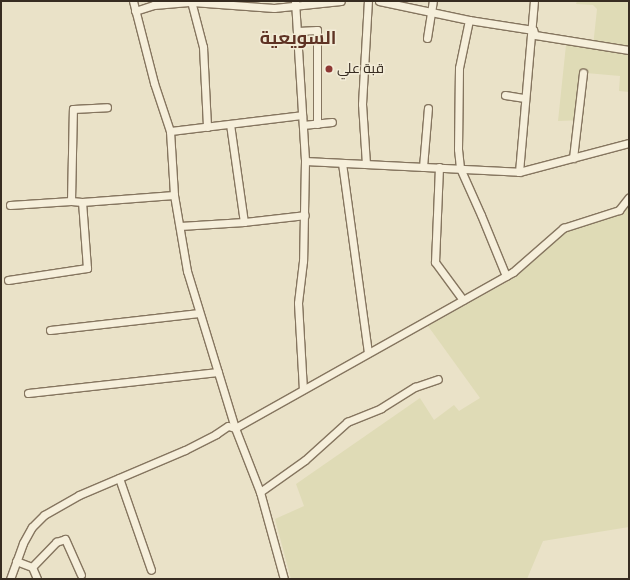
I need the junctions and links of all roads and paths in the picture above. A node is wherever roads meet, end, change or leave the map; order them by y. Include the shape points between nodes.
1 (133, 1) edge
2 (192, 1) edge
3 (341, 1) edge
4 (368, 1) edge
5 (379, 1) edge
6 (433, 1) edge
7 (534, 1) edge
8 (295, 3) edge
9 (135, 11) junction
10 (431, 12) junction
11 (468, 20) junction
12 (533, 30) junction
13 (298, 31) junction
14 (427, 38) dead end
15 (629, 50) edge
16 (583, 73) dead end
17 (505, 95) dead end
18 (525, 98) junction
19 (107, 107) dead end
20 (428, 108) dead end
21 (302, 115) junction
22 (332, 122) dead end
23 (230, 124) junction
24 (317, 124) junction
25 (303, 125) junction
26 (207, 127) junction
27 (170, 131) junction
28 (629, 143) edge
29 (573, 158) junction
30 (305, 161) junction
31 (342, 163) junction
32 (366, 164) junction
33 (423, 166) junction
34 (439, 167) junction
35 (460, 168) junction
36 (520, 172) junction
37 (174, 195) junction
38 (629, 197) edge
39 (71, 201) junction
40 (82, 202) junction
41 (10, 205) dead end
42 (305, 215) junction
43 (244, 222) junction
44 (180, 226) junction
45 (506, 276) junction
46 (8, 280) dead end
47 (462, 300) junction
48 (199, 313) junction
49 (50, 330) dead end
50 (368, 352) junction
51 (218, 372) junction
52 (438, 379) dead end
53 (303, 389) junction
54 (28, 393) dead end
55 (235, 428) junction
56 (119, 478) junction
57 (260, 492) junction
58 (16, 561) junction
59 (32, 566) junction
60 (151, 570) dead end
61 (81, 575) dead end
62 (10, 579) edge
63 (37, 579) edge
64 (284, 579) edge

1 - 9 street
2 - 8 street via 274,8
2 - 9 street via 154,5
2 - 26 street via 203,47
3 - 8 street
4 - 32 street via 362,104
5 - 10 street
6 - 10 street
7 - 12 street
8 - 13 street
9 - 27 street
10 - 11 street
10 - 14 street
11 - 12 street
11 - 35 street via 459,68
12 - 15 street via 535,35
12 - 18 street
13 - 21 street
13 - 24 street via 317,30
16 - 29 street
17 - 18 street
18 - 36 street
19 - 39 street via 73,109
20 - 33 street
21 - 23 street
21 - 25 street
22 - 24 street
23 - 26 street
23 - 43 street
24 - 25 street
25 - 30 street
26 - 27 street
27 - 37 street
28 - 29 street
29 - 36 street
30 - 31 street
30 - 42 street
31 - 32 street
31 - 50 street
32 - 33 street
33 - 34 street
34 - 35 street
34 - 47 street via 435,262
35 - 36 street
35 - 45 street
37 - 40 street
37 - 44 street
38 - 45 street via 619,210 562,228
39 - 40 street
39 - 41 street
40 - 46 street via 87,268
42 - 43 street
42 - 53 street via 298,303
43 - 44 street
44 - 48 street via 187,271
45 - 47 street
47 - 50 street
48 - 49 street
48 - 51 street
50 - 53 street
51 - 54 street
51 - 55 street
52 - 57 street via 415,387 381,408 347,422 305,460
53 - 55 street
55 - 56 street via 228,426 185,450
55 - 57 street
56 - 58 street via 44,515 32,527
56 - 60 street
57 - 64 street
58 - 59 street
58 - 62 street
59 - 61 street via 56,542 64,539
59 - 63 street

